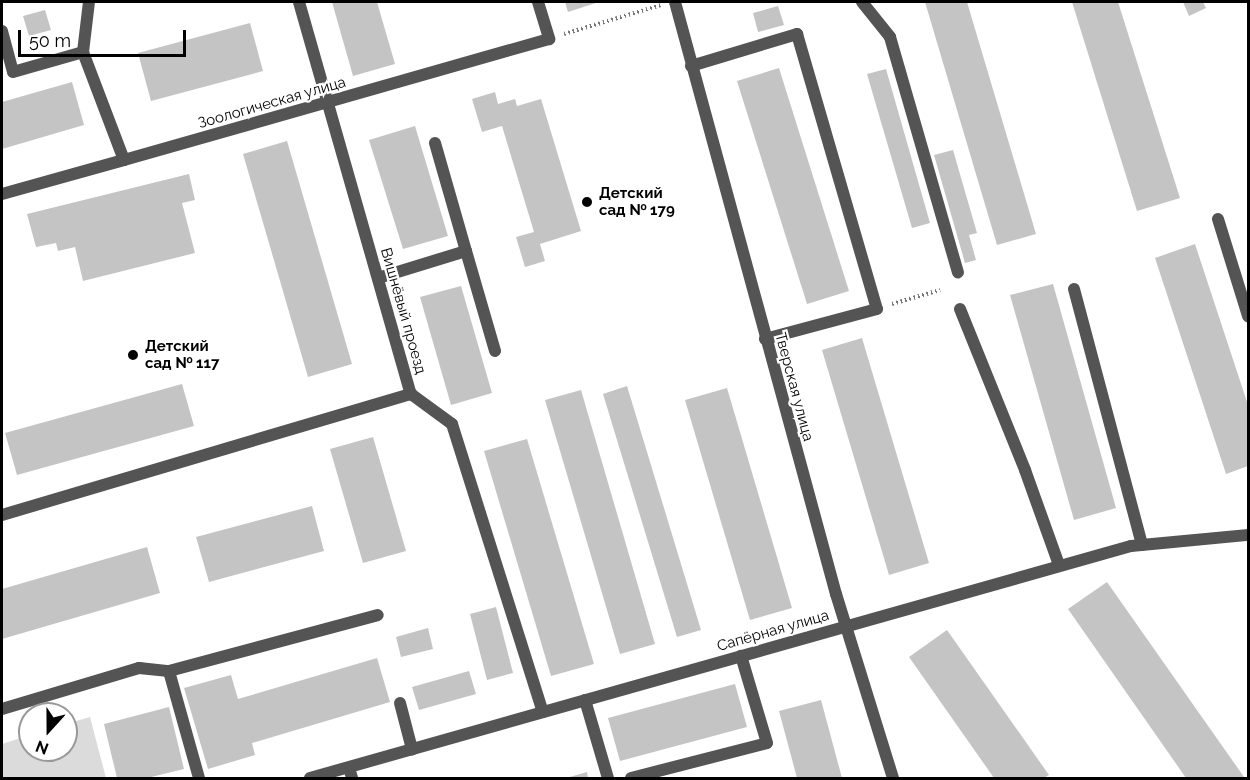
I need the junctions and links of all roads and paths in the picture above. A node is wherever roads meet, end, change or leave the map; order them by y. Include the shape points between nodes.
1 (89, 2) edge
2 (299, 2) edge
3 (538, 2) edge
4 (674, 2) edge
5 (862, 2) edge
6 (2, 32) edge
7 (549, 39) junction
8 (83, 52) junction
9 (691, 66) junction
10 (7, 74) edge
11 (327, 103) junction
12 (435, 142) dead end
13 (124, 160) junction
14 (2, 194) edge
15 (1218, 219) dead end
16 (466, 251) junction
17 (958, 272) dead end
18 (378, 278) junction
19 (1074, 289) dead end
20 (940, 290) dead end
21 (877, 309) junction
22 (960, 309) dead end
23 (1248, 316) edge
24 (765, 339) junction
25 (495, 351) dead end
26 (411, 394) junction
27 (2, 515) edge
28 (1248, 535) edge
29 (1142, 545) junction
30 (1059, 566) junction
31 (378, 615) dead end
32 (846, 625) junction
33 (741, 656) junction
34 (169, 671) junction
35 (585, 700) junction
36 (400, 703) dead end
37 (2, 709) edge
38 (543, 712) junction
39 (412, 748) junction
40 (350, 773) edge
41 (199, 778) edge
42 (310, 778) edge
43 (608, 778) edge
44 (631, 778) edge
45 (893, 778) edge

1 - 8 street
2 - 11 street, Вишнёвый проезд
3 - 7 street
4 - 7 path
4 - 9 street, Тверская улица
5 - 17 street via 890,37
6 - 10 street
7 - 11 street, Зоологическая улица
8 - 10 street
8 - 13 street
9 - 21 street via 797,34
9 - 24 street, Тверская улица
11 - 13 street, Зоологическая улица
11 - 18 street, Вишнёвый проезд
12 - 16 street
13 - 14 street, Зоологическая улица
15 - 23 street
16 - 18 street
16 - 25 street
18 - 26 street, Вишнёвый проезд
19 - 29 street
20 - 21 path
21 - 24 street
22 - 30 street
24 - 32 street, Тверская улица
26 - 27 street
26 - 38 street, Вишнёвый проезд via 452,424
28 - 29 street, Сапёрная улица
29 - 30 street, Сапёрная улица
30 - 32 street, Сапёрная улица
31 - 34 street
32 - 33 street, Сапёрная улица
32 - 45 street, Тверская улица
33 - 35 street, Сапёрная улица
33 - 44 street via 767,743
34 - 37 street via 139,668
34 - 41 street
35 - 38 street, Сапёрная улица
35 - 43 street
36 - 39 street
38 - 39 street, Сапёрная улица
39 - 40 street, Сапёрная улица
40 - 42 street, Сапёрная улица

